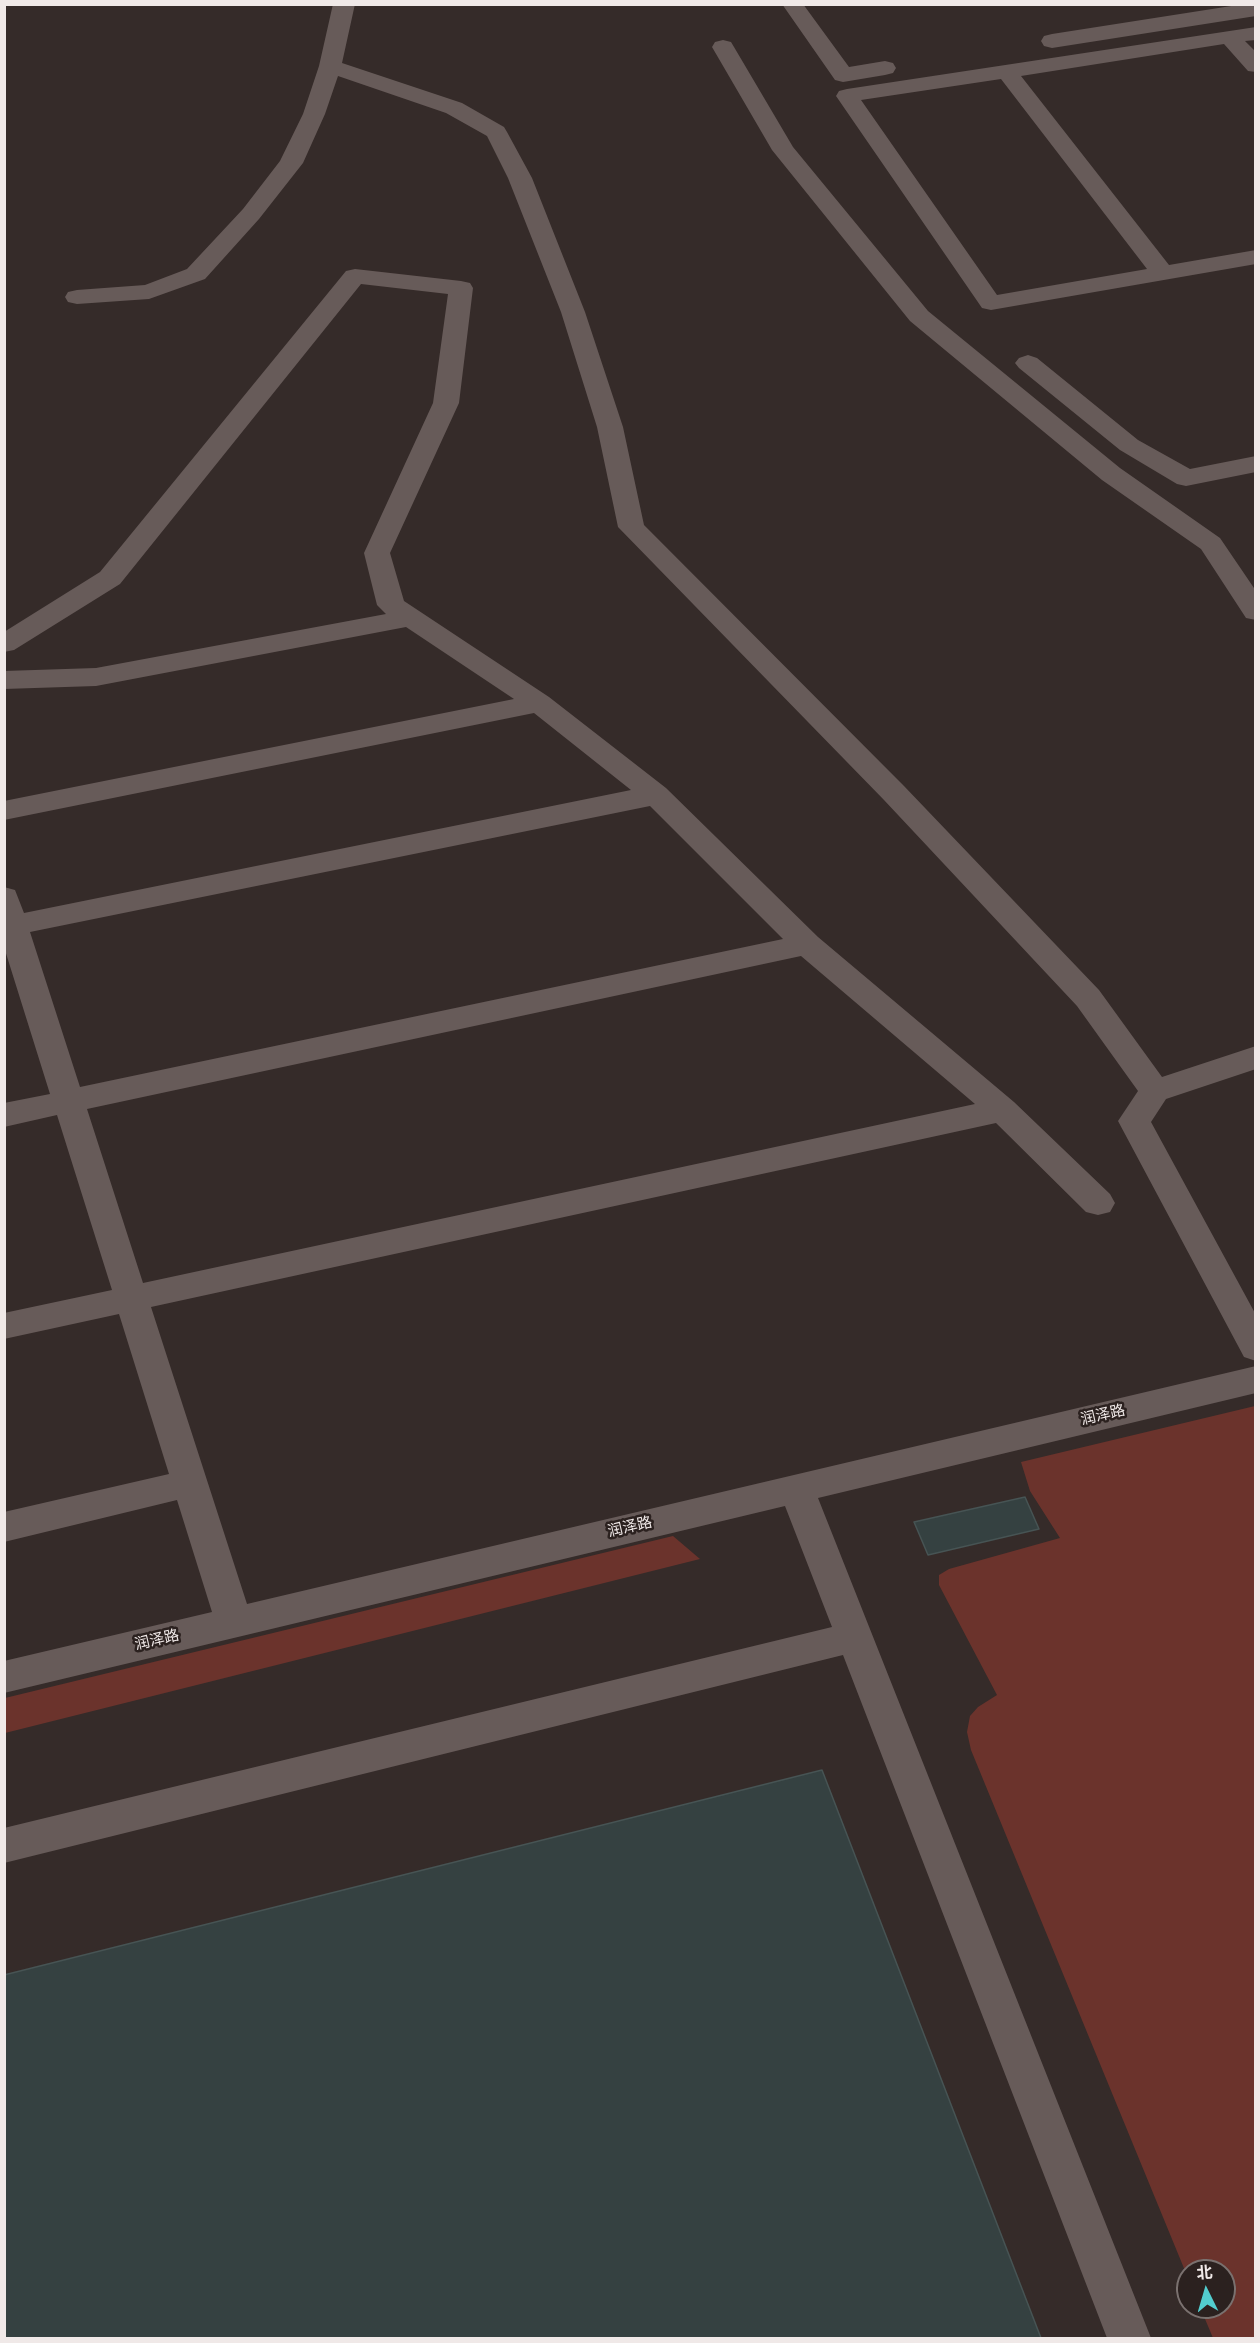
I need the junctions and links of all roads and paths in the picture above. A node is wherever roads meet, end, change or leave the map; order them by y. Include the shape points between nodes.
1 (344, 4) edge
2 (792, 4) edge
3 (1256, 9) edge
4 (1174, 12) edge
5 (1256, 33) edge
6 (1229, 37) junction
7 (1029, 45) dead end
8 (723, 47) dead end
9 (330, 66) junction
10 (901, 66) dead end
11 (1256, 66) edge
12 (1006, 71) junction
13 (1256, 257) edge
14 (1163, 273) junction
15 (77, 297) dead end
16 (1028, 363) dead end
17 (1256, 464) edge
18 (1256, 612) edge
19 (410, 618) junction
20 (4, 644) edge
21 (4, 680) edge
22 (539, 703) junction
23 (656, 795) junction
24 (4, 810) edge
25 (8, 916) edge
26 (807, 944) junction
27 (1256, 1057) edge
28 (1155, 1091) junction
29 (69, 1101) junction
30 (1003, 1110) junction
31 (4, 1115) edge
32 (1098, 1203) dead end
33 (132, 1298) junction
34 (4, 1326) edge
35 (1256, 1348) edge
36 (1256, 1378) edge
37 (190, 1483) junction
38 (796, 1487) junction
39 (4, 1527) edge
40 (234, 1622) junction
41 (854, 1637) junction
42 (4, 1677) edge
43 (4, 1846) edge
44 (1129, 2338) edge

1 - 9 street
2 - 10 street via 843,75
3 - 4 street
4 - 7 street
5 - 6 street
6 - 11 street
6 - 12 street
8 - 18 street via 783,150 919,316 1111,474 1211,544
9 - 15 street via 314,114 291,163 196,274 149,292
9 - 28 street via 454,108 496,132 520,178 573,312 610,427 631,526 886,785 1088,998
12 - 14 street
12 - 14 street via 847,96 991,303
13 - 14 street
16 - 17 street via 1129,445 1186,478
19 - 20 street via 391,605 377,553 446,403 461,288 355,276 111,578
19 - 21 street via 96,677
19 - 22 street
22 - 23 street
22 - 24 street
23 - 25 street
23 - 26 street
25 - 29 street
26 - 29 street
26 - 30 street
27 - 28 street
28 - 35 street via 1134,1121
29 - 31 street
29 - 33 street
30 - 32 street
30 - 33 street
33 - 34 street
33 - 37 street
36 - 38 street, 润泽路
37 - 39 street
37 - 40 street
38 - 40 street, 润泽路
38 - 41 street
40 - 42 street, 润泽路
41 - 43 street
41 - 44 street

